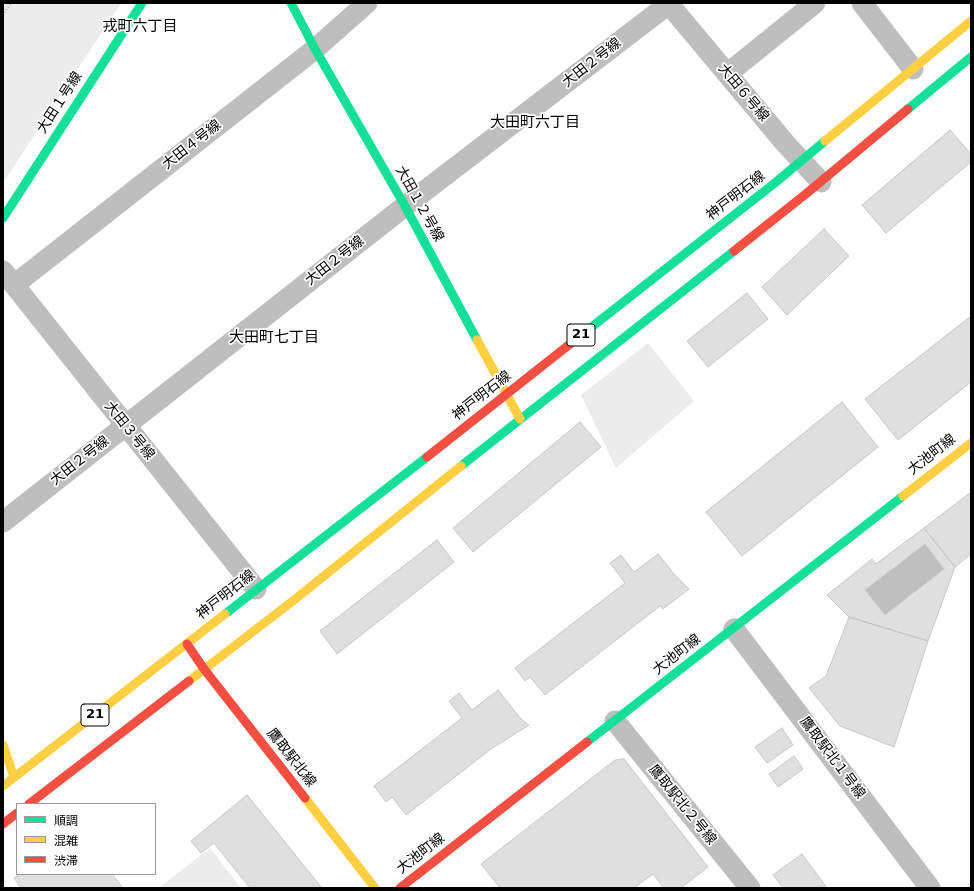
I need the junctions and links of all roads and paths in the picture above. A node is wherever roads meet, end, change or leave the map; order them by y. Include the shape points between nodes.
1 (12, 3) edge
2 (142, 3) edge
3 (291, 3) edge
4 (368, 3) edge
5 (669, 3) edge
6 (815, 3) edge
7 (862, 3) edge
8 (3, 15) edge
9 (971, 21) edge
10 (315, 48) junction
11 (971, 57) edge
12 (913, 69) junction
13 (727, 74) junction
14 (802, 161) junction
15 (821, 182) junction
16 (405, 206) junction
17 (3, 218) edge
18 (8, 278) edge
19 (507, 394) junction
20 (520, 419) junction
21 (125, 426) junction
22 (971, 443) edge
23 (3, 522) edge
24 (256, 589) junction
25 (734, 629) junction
26 (187, 644) junction
27 (204, 669) junction
28 (615, 721) junction
29 (3, 745) edge
30 (14, 777) junction
31 (3, 786) edge
32 (30, 803) edge
33 (16, 814) edge
34 (3, 824) edge
35 (375, 888) edge
36 (400, 888) edge
37 (750, 888) edge
38 (930, 888) edge

1 - 8 path
2 - 17 main road, 大田１号線
3 - 10 main road, 大田１２号線
4 - 10 street, 大田４号線
5 - 13 street, 大田６号線
5 - 16 street, 大田２号線
6 - 13 street
7 - 12 street
9 - 12 main road, 神戸明石線 / 21
10 - 16 main road, 大田１２号線
10 - 18 street, 大田４号線
11 - 15 main road, 21
12 - 14 main road, 神戸明石線 / 21
13 - 14 street, 大田６号線
14 - 15 street, 大田６号線
14 - 19 main road, 神戸明石線 / 21
15 - 20 main road, 21
16 - 19 main road, 大田１２号線
16 - 21 street, 大田２号線
18 - 21 street, 大田３号線
19 - 20 main road, 大田１２号線
19 - 24 main road, 神戸明石線 / 21
20 - 27 main road, 21
21 - 23 street, 大田２号線
21 - 24 street, 大田３号線
22 - 25 main road, 大池町線
24 - 26 main road, 神戸明石線 / 21
25 - 28 main road, 大池町線
25 - 38 street, 鷹取駅北１号線
26 - 27 main road, 鷹取駅北線
26 - 30 main road, 神戸明石線 / 21
27 - 32 main road, 21
27 - 35 main road, 鷹取駅北線
28 - 36 main road, 大池町線
28 - 37 street, 鷹取駅北２号線
29 - 30 main road
30 - 31 main road, 神戸明石線 / 21
33 - 34 main road

